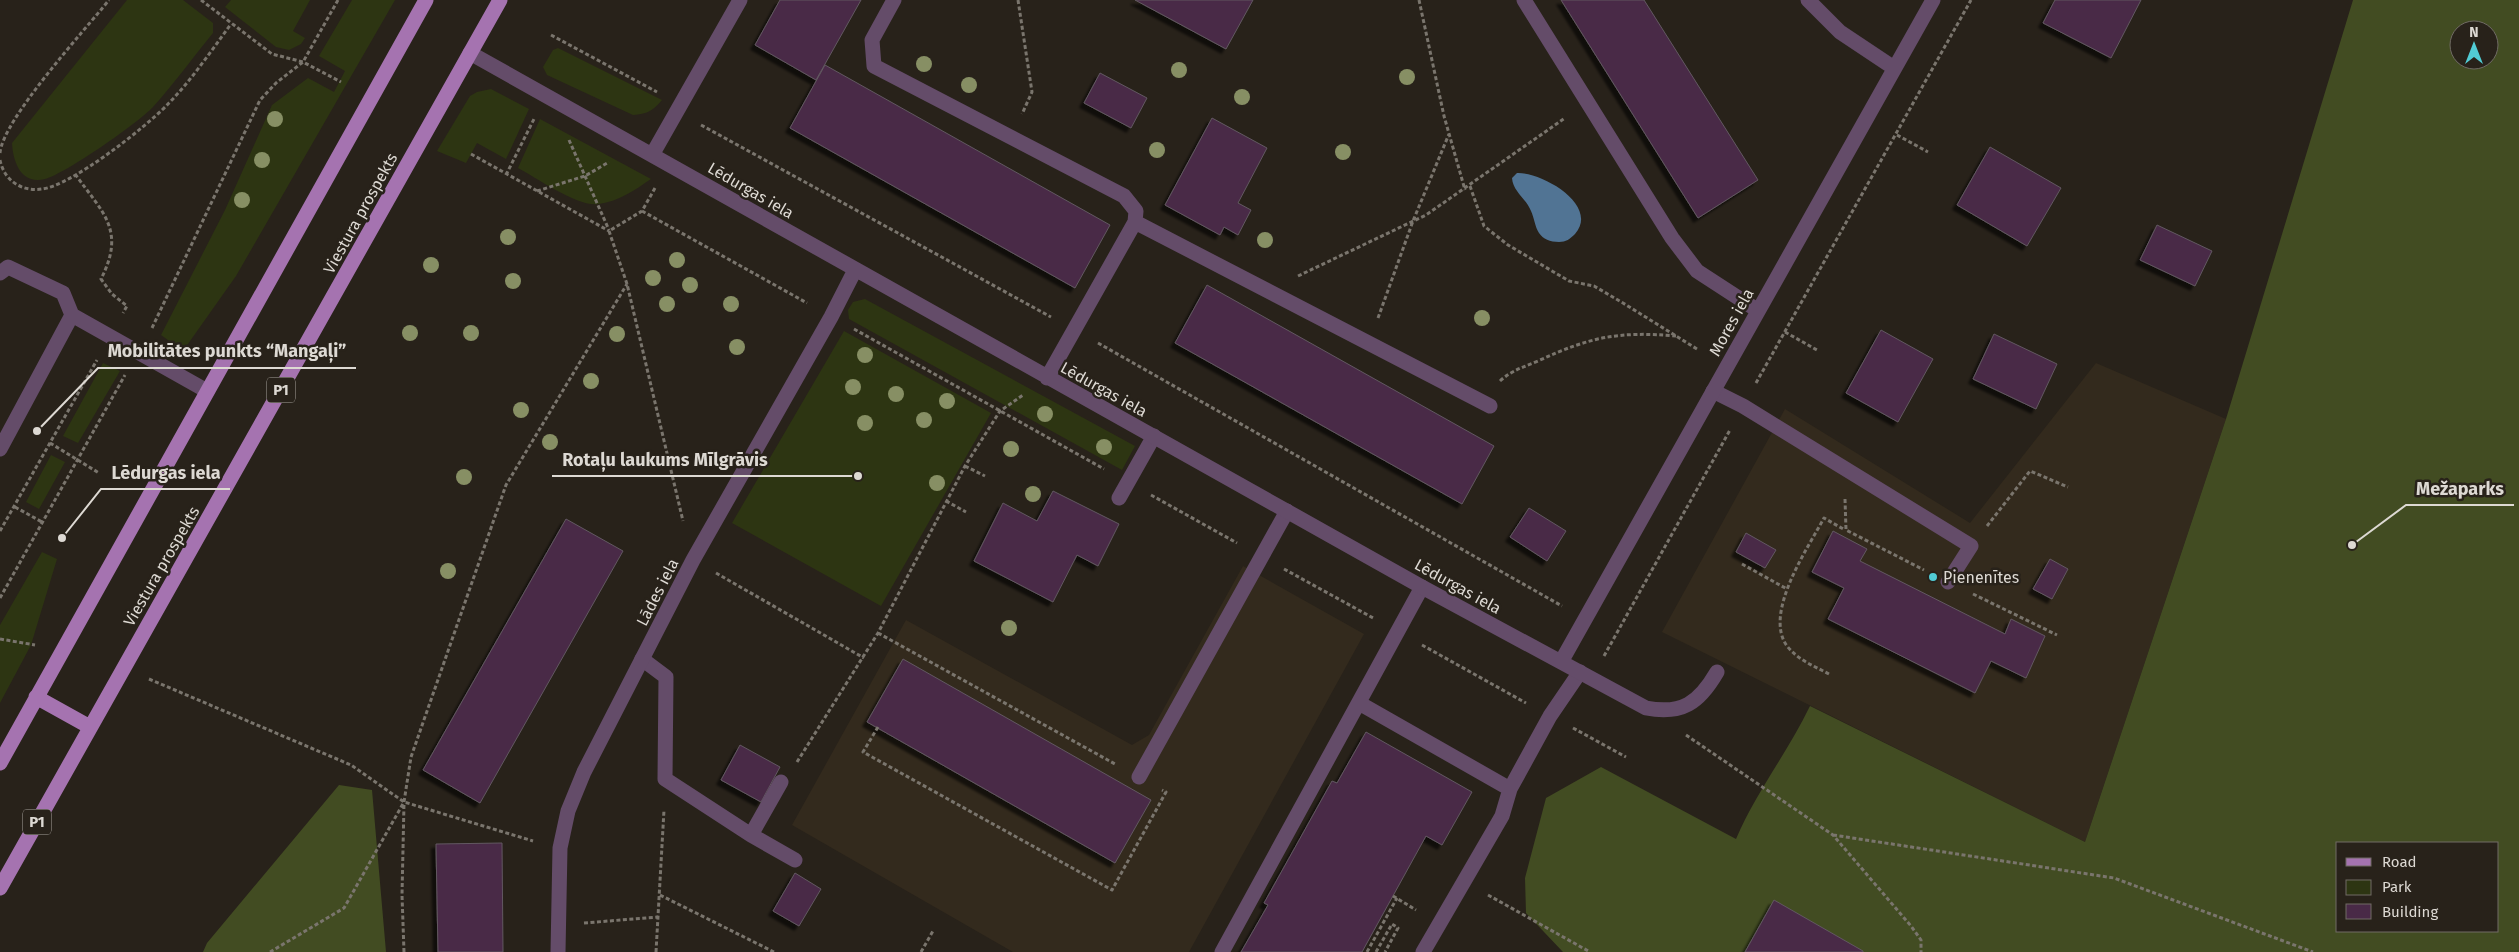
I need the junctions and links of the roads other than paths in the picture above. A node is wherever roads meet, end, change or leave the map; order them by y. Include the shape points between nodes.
1 (426, 0) edge
2 (500, 0) edge
3 (740, 0) edge
4 (894, 0) edge
5 (1524, 0) edge
6 (1808, 0) edge
7 (1933, 0) edge
8 (470, 54) junction
9 (1894, 68) junction
10 (652, 155) junction
11 (1135, 222) junction
12 (855, 270) junction
13 (0, 273) edge
14 (1757, 310) junction
15 (72, 315) junction
16 (1047, 378) junction
17 (207, 391) junction
18 (1713, 391) junction
19 (1484, 403) road end
20 (1154, 436) junction
21 (0, 449) edge
22 (1119, 498) dead end
23 (1287, 511) junction
24 (1948, 582) dead end
25 (1422, 587) junction
26 (642, 659) junction
27 (1561, 662) junction
28 (1717, 672) dead end
29 (1586, 675) junction
30 (36, 697) junction
31 (1359, 703) junction
32 (90, 727) junction
33 (0, 763) edge
34 (1139, 777) road end
35 (781, 782) road end
36 (1510, 789) junction
37 (751, 835) junction
38 (795, 860) dead end
39 (0, 888) edge
40 (558, 952) edge
41 (1222, 952) edge
42 (1424, 952) edge

1 - 17 main road
2 - 8 main road, Viestura prospekts / P1
3 - 10 street
4 - 11 street via 872,40 874,66 1124,196 1136,211
5 - 14 street via 1672,238 1697,271
6 - 9 street via 1840,32
7 - 9 street, Mores iela
8 - 10 street, Lēdurgas iela
8 - 32 main road, Viestura prospekts / P1
9 - 14 street, Mores iela
10 - 12 street, Lēdurgas iela
11 - 16 street
11 - 19 street
12 - 16 street, Lēdurgas iela
12 - 26 street, Lādes iela
13 - 15 street via 8,267 63,293
14 - 18 street, Mores iela
15 - 17 street
15 - 21 street
16 - 20 street, Lēdurgas iela
17 - 30 main road
18 - 24 street via 1743,406 1971,546
18 - 27 street, Mores iela
20 - 22 street
20 - 23 street, Lēdurgas iela
23 - 25 street, Lēdurgas iela
23 - 34 street
25 - 27 street, Lēdurgas iela
25 - 31 street
26 - 37 street via 666,677 665,779
26 - 40 street, Lādes iela via 584,772 568,811 560,848
27 - 29 street, Lēdurgas iela
28 - 29 street, Lēdurgas iela via 1702,695 1669,711 1646,708
29 - 36 street via 1550,716
30 - 32 main road
30 - 33 main road
31 - 36 street
31 - 41 street
32 - 39 main road, Viestura prospekts / P1
35 - 37 street
36 - 42 street via 1502,816
37 - 38 street

